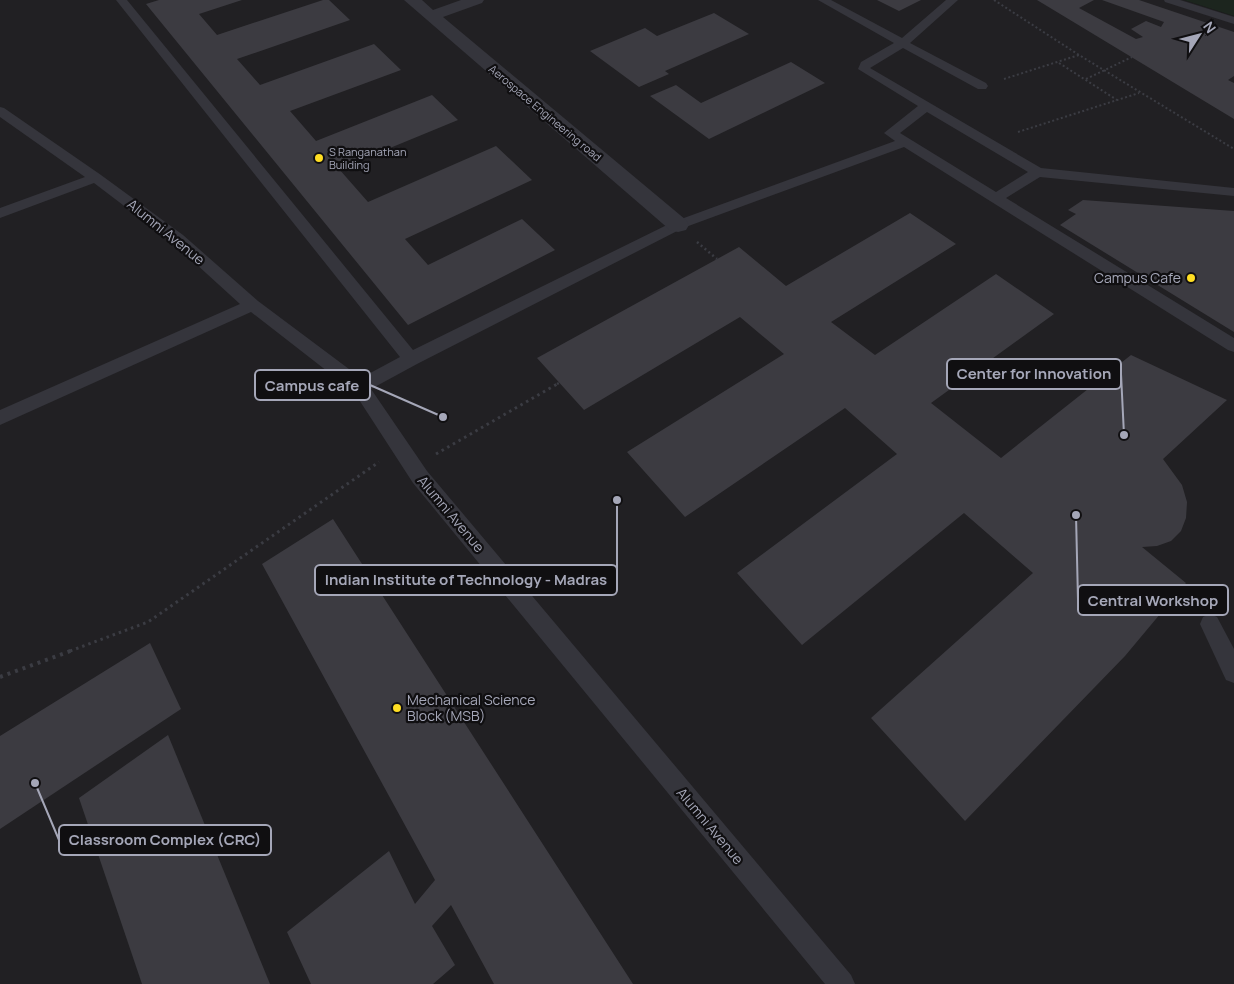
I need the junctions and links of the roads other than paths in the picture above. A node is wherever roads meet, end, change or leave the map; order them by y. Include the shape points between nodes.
1 (121, 0) edge
2 (412, 0) edge
3 (476, 0) edge
4 (823, 0) edge
5 (953, 0) edge
6 (1169, 0) edge
7 (431, 16) junction
8 (1234, 21) edge
9 (903, 43) junction
10 (982, 86) road end
11 (925, 107) junction
12 (0, 110) edge
13 (905, 142) junction
14 (1038, 172) junction
15 (96, 178) junction
16 (1234, 192) edge
17 (997, 198) junction
18 (0, 213) edge
19 (678, 225) junction
20 (252, 304) junction
21 (1234, 346) edge
22 (411, 359) junction
23 (360, 387) junction
24 (0, 418) edge
25 (1210, 624) dead end
26 (1234, 672) edge
27 (842, 984) edge

1 - 22 lane
2 - 7 street, Aerospace Engineering road
3 - 7 street
4 - 9 lane
5 - 9 lane
6 - 8 lane
7 - 19 street, Aerospace Engineering road
9 - 10 lane
9 - 11 lane via 865,65 864,69
11 - 13 lane via 891,133
11 - 14 lane
12 - 15 lane, Alumni Avenue
13 - 17 lane
13 - 19 lane
14 - 16 lane
14 - 17 lane
15 - 18 lane
15 - 20 lane, Alumni Avenue via 178,239
17 - 21 lane
19 - 22 lane
20 - 23 lane, Alumni Avenue
20 - 24 lane
22 - 23 lane
23 - 27 lane, Alumni Avenue via 413,468
25 - 26 lane

